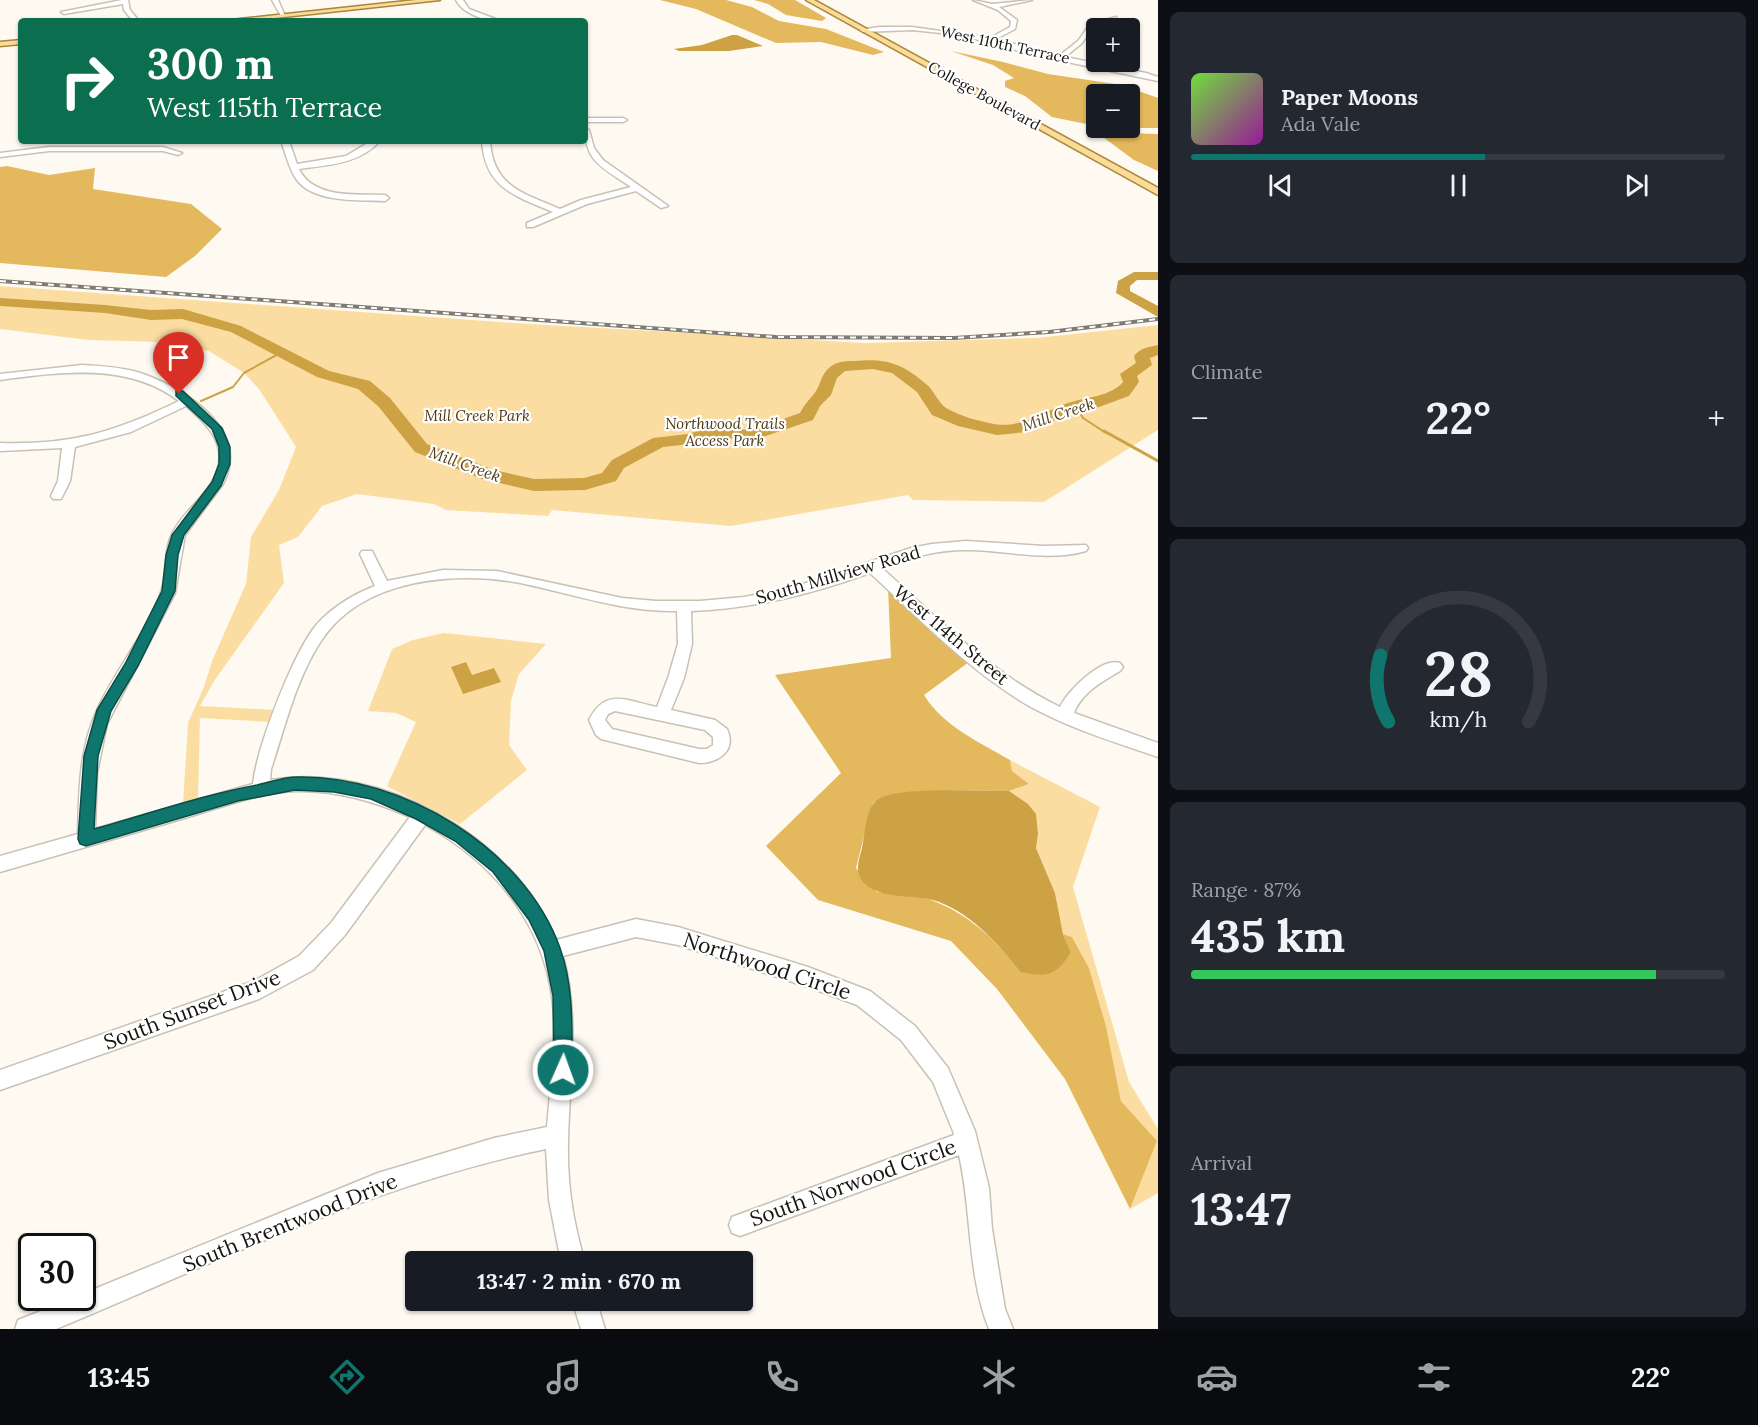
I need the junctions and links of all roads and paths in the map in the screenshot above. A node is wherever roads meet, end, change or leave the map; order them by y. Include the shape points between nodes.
1 (275, 0) edge
2 (437, 0) edge
3 (461, 0) edge
4 (809, 0) edge
5 (822, 0) edge
6 (976, 0) edge
7 (1029, 0) edge
8 (125, 1) edge
9 (991, 6) junction
10 (64, 12) dead end
11 (283, 15) junction
12 (134, 18) edge
13 (254, 18) edge
14 (491, 18) edge
15 (872, 31) junction
16 (1086, 34) edge
17 (990, 40) junction
18 (18, 42) edge
19 (0, 44) edge
20 (1060, 58) junction
21 (1156, 69) dead end
22 (1141, 74) junction
23 (1158, 79) edge
24 (588, 120) edge
25 (623, 120) dead end
26 (588, 141) edge
27 (286, 144) edge
28 (373, 144) edge
29 (486, 144) edge
30 (51, 145) edge
31 (138, 145) edge
32 (178, 153) dead end
33 (0, 154) edge
34 (295, 167) junction
35 (1158, 182) edge
36 (637, 188) junction
37 (1158, 192) edge
38 (385, 198) dead end
39 (664, 206) dead end
40 (560, 212) junction
41 (530, 225) dead end
42 (0, 377) edge
43 (188, 401) junction
44 (69, 444) junction
45 (0, 447) edge
46 (57, 496) dead end
47 (1081, 548) dead end
48 (367, 554) dead end
49 (871, 566) junction
50 (383, 588) junction
51 (684, 607) junction
52 (1115, 667) dead end
53 (662, 713) junction
54 (1065, 715) junction
55 (1158, 750) edge
56 (261, 790) junction
57 (422, 815) junction
58 (86, 839) junction
59 (0, 864) edge
60 (552, 950) junction
61 (0, 1080) edge
62 (558, 1136) junction
63 (967, 1141) junction
64 (740, 1226) dead end
65 (569, 1251) edge
66 (587, 1311) edge
67 (27, 1329) edge
68 (593, 1329) edge
69 (1001, 1329) edge

1 - 11 street
2 - 11 main road
3 - 14 street via 458,1 462,6
4 - 15 main road, College Boulevard
5 - 15 main road, College Boulevard
6 - 9 street
7 - 9 street
8 - 10 street
8 - 12 street
9 - 17 street via 1011,16 1014,24
11 - 13 main road
15 - 17 street, West 110th Terrace via 923,28
15 - 35 main road, College Boulevard
15 - 37 main road, College Boulevard
16 - 20 street
17 - 20 street, West 110th Terrace
18 - 19 main road
20 - 22 street, West 110th Terrace
21 - 22 street
22 - 23 street, West 110th Terrace
24 - 25 street
26 - 36 street via 597,159
27 - 34 street
28 - 34 street via 353,156
29 - 40 street via 487,165 499,180 515,192
30 - 31 street
30 - 33 street
31 - 32 street
34 - 38 street via 307,186 320,191
36 - 39 street
36 - 40 street
40 - 41 street
42 - 43 street via 75,367 106,369 159,382
43 - 44 street via 141,424
43 - 58 street via 216,428 224,447 225,464 217,483 178,535 169,591 105,710 91,756
44 - 45 street
44 - 46 street via 64,481
47 - 49 street, South Millview Road via 1049,552 981,546 935,547
48 - 50 street
49 - 51 street, South Millview Road via 776,597
49 - 54 street, West 114th Street via 987,668 1023,694
50 - 51 street, South Millview Road via 435,576 496,575 618,603
50 - 56 street, South Millview Road via 340,610 310,645 263,769
51 - 53 street via 685,644
52 - 54 street via 1085,684 1070,701
53 - 53 street via 714,727 721,734 721,748 710,756 699,756 613,736 602,730 597,720 602,710 613,704
54 - 55 street, West 114th Street
56 - 57 street via 295,783 334,786 373,793
56 - 58 street
57 - 60 street via 461,836 499,867 535,915
57 - 61 street, South Sunset Drive via 338,929 306,963 259,989
58 - 59 street
60 - 62 street via 562,996 564,1048
60 - 63 street, Northwood Circle via 636,928 678,936 863,998 908,1033 941,1074
62 - 65 street via 557,1164
62 - 67 street, South Brentwood Drive via 494,1149 378,1184
63 - 64 street, South Norwood Circle
63 - 69 street, Northwood Circle via 978,1188 993,1310
66 - 68 street

